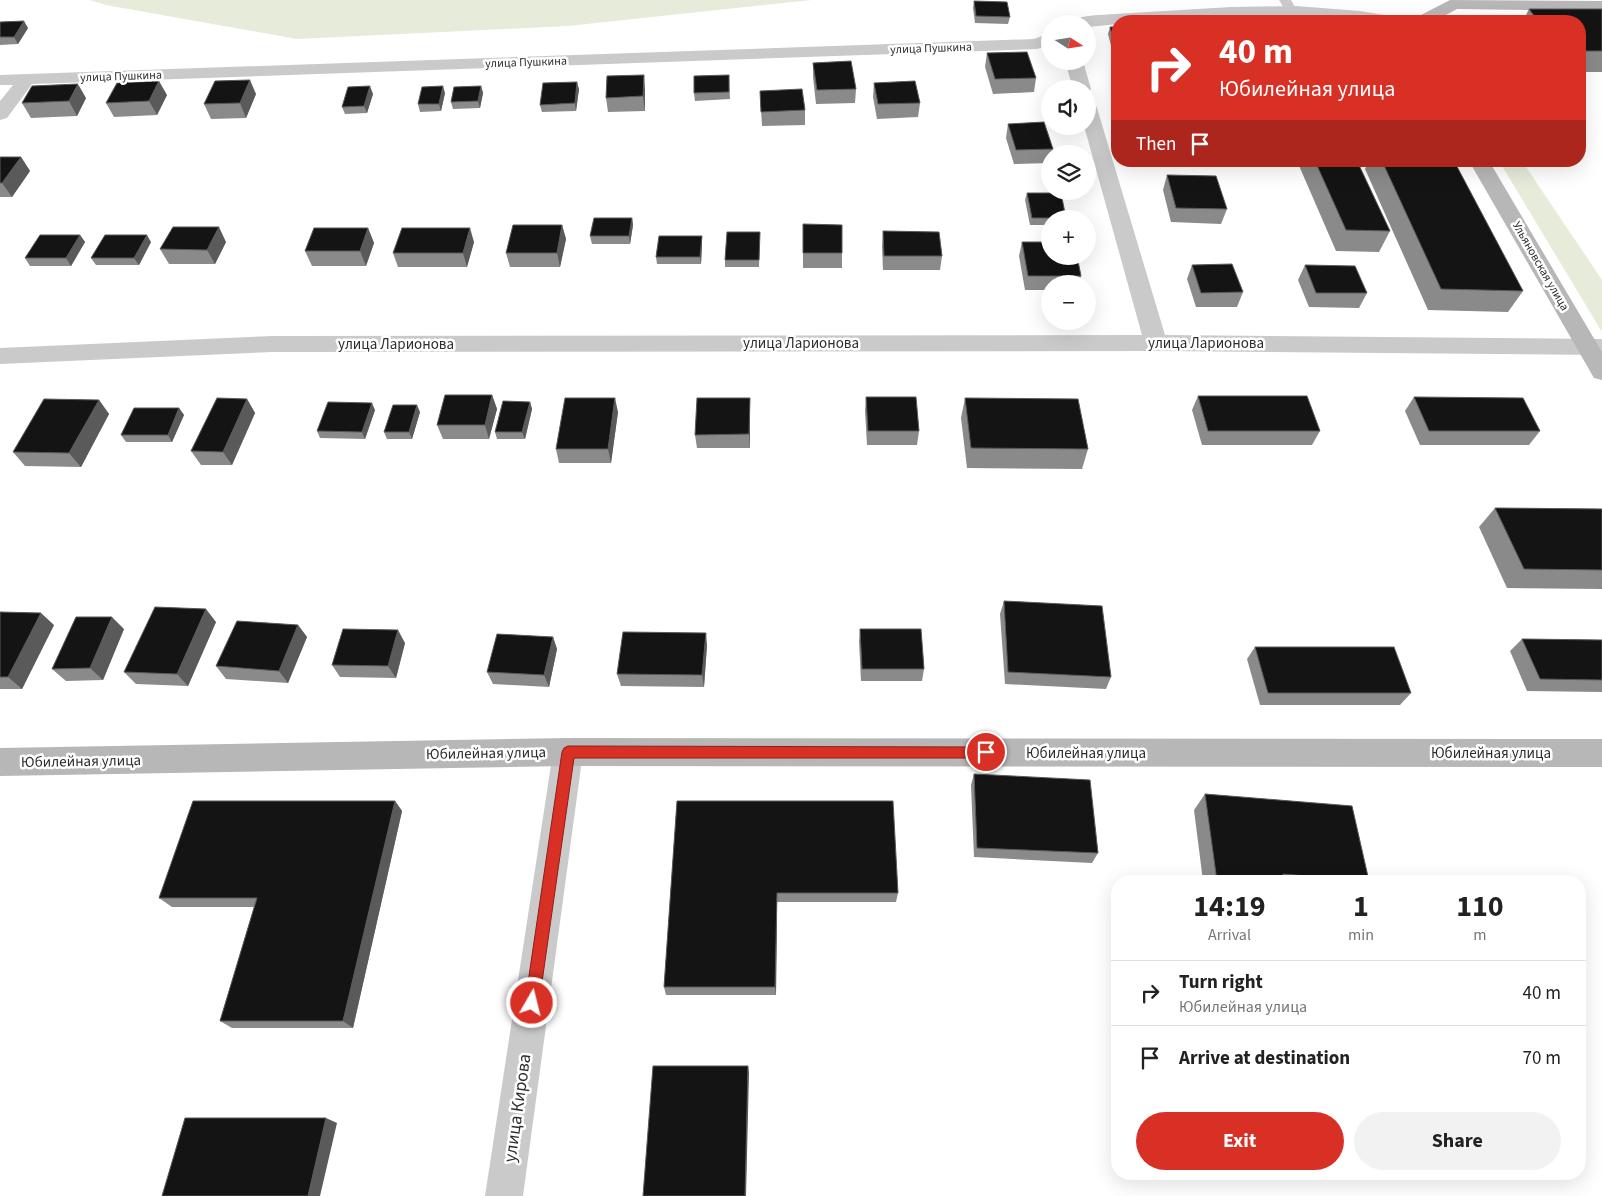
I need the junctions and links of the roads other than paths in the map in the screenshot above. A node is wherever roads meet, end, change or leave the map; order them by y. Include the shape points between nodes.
1 (1453, 2) edge
2 (1289, 6) edge
3 (1602, 6) edge
4 (1173, 15) edge
5 (1348, 15) edge
6 (1432, 15) edge
7 (1111, 20) edge
8 (1096, 21) edge
9 (1041, 42) edge
10 (27, 79) junction
11 (0, 80) edge
12 (0, 114) edge
13 (1096, 135) edge
14 (1483, 167) edge
15 (1156, 343) junction
16 (1595, 347) edge
17 (0, 356) edge
18 (1602, 372) edge
19 (568, 752) junction
20 (1602, 753) edge
21 (0, 762) edge
22 (504, 1196) edge

1 - 3 street
1 - 6 street
2 - 4 street
2 - 5 street
7 - 8 street
9 - 10 street, улица Пушкина
10 - 11 street, улица Пушкина
10 - 12 street
13 - 15 street
14 - 16 street, Ульяновская улица
15 - 16 street, улица Ларионова
15 - 17 street, улица Ларионова via 272,344
16 - 18 street, Ульяновская улица
19 - 20 street, Юбилейная улица
19 - 21 street, Юбилейная улица
19 - 22 street, улица Кирова

